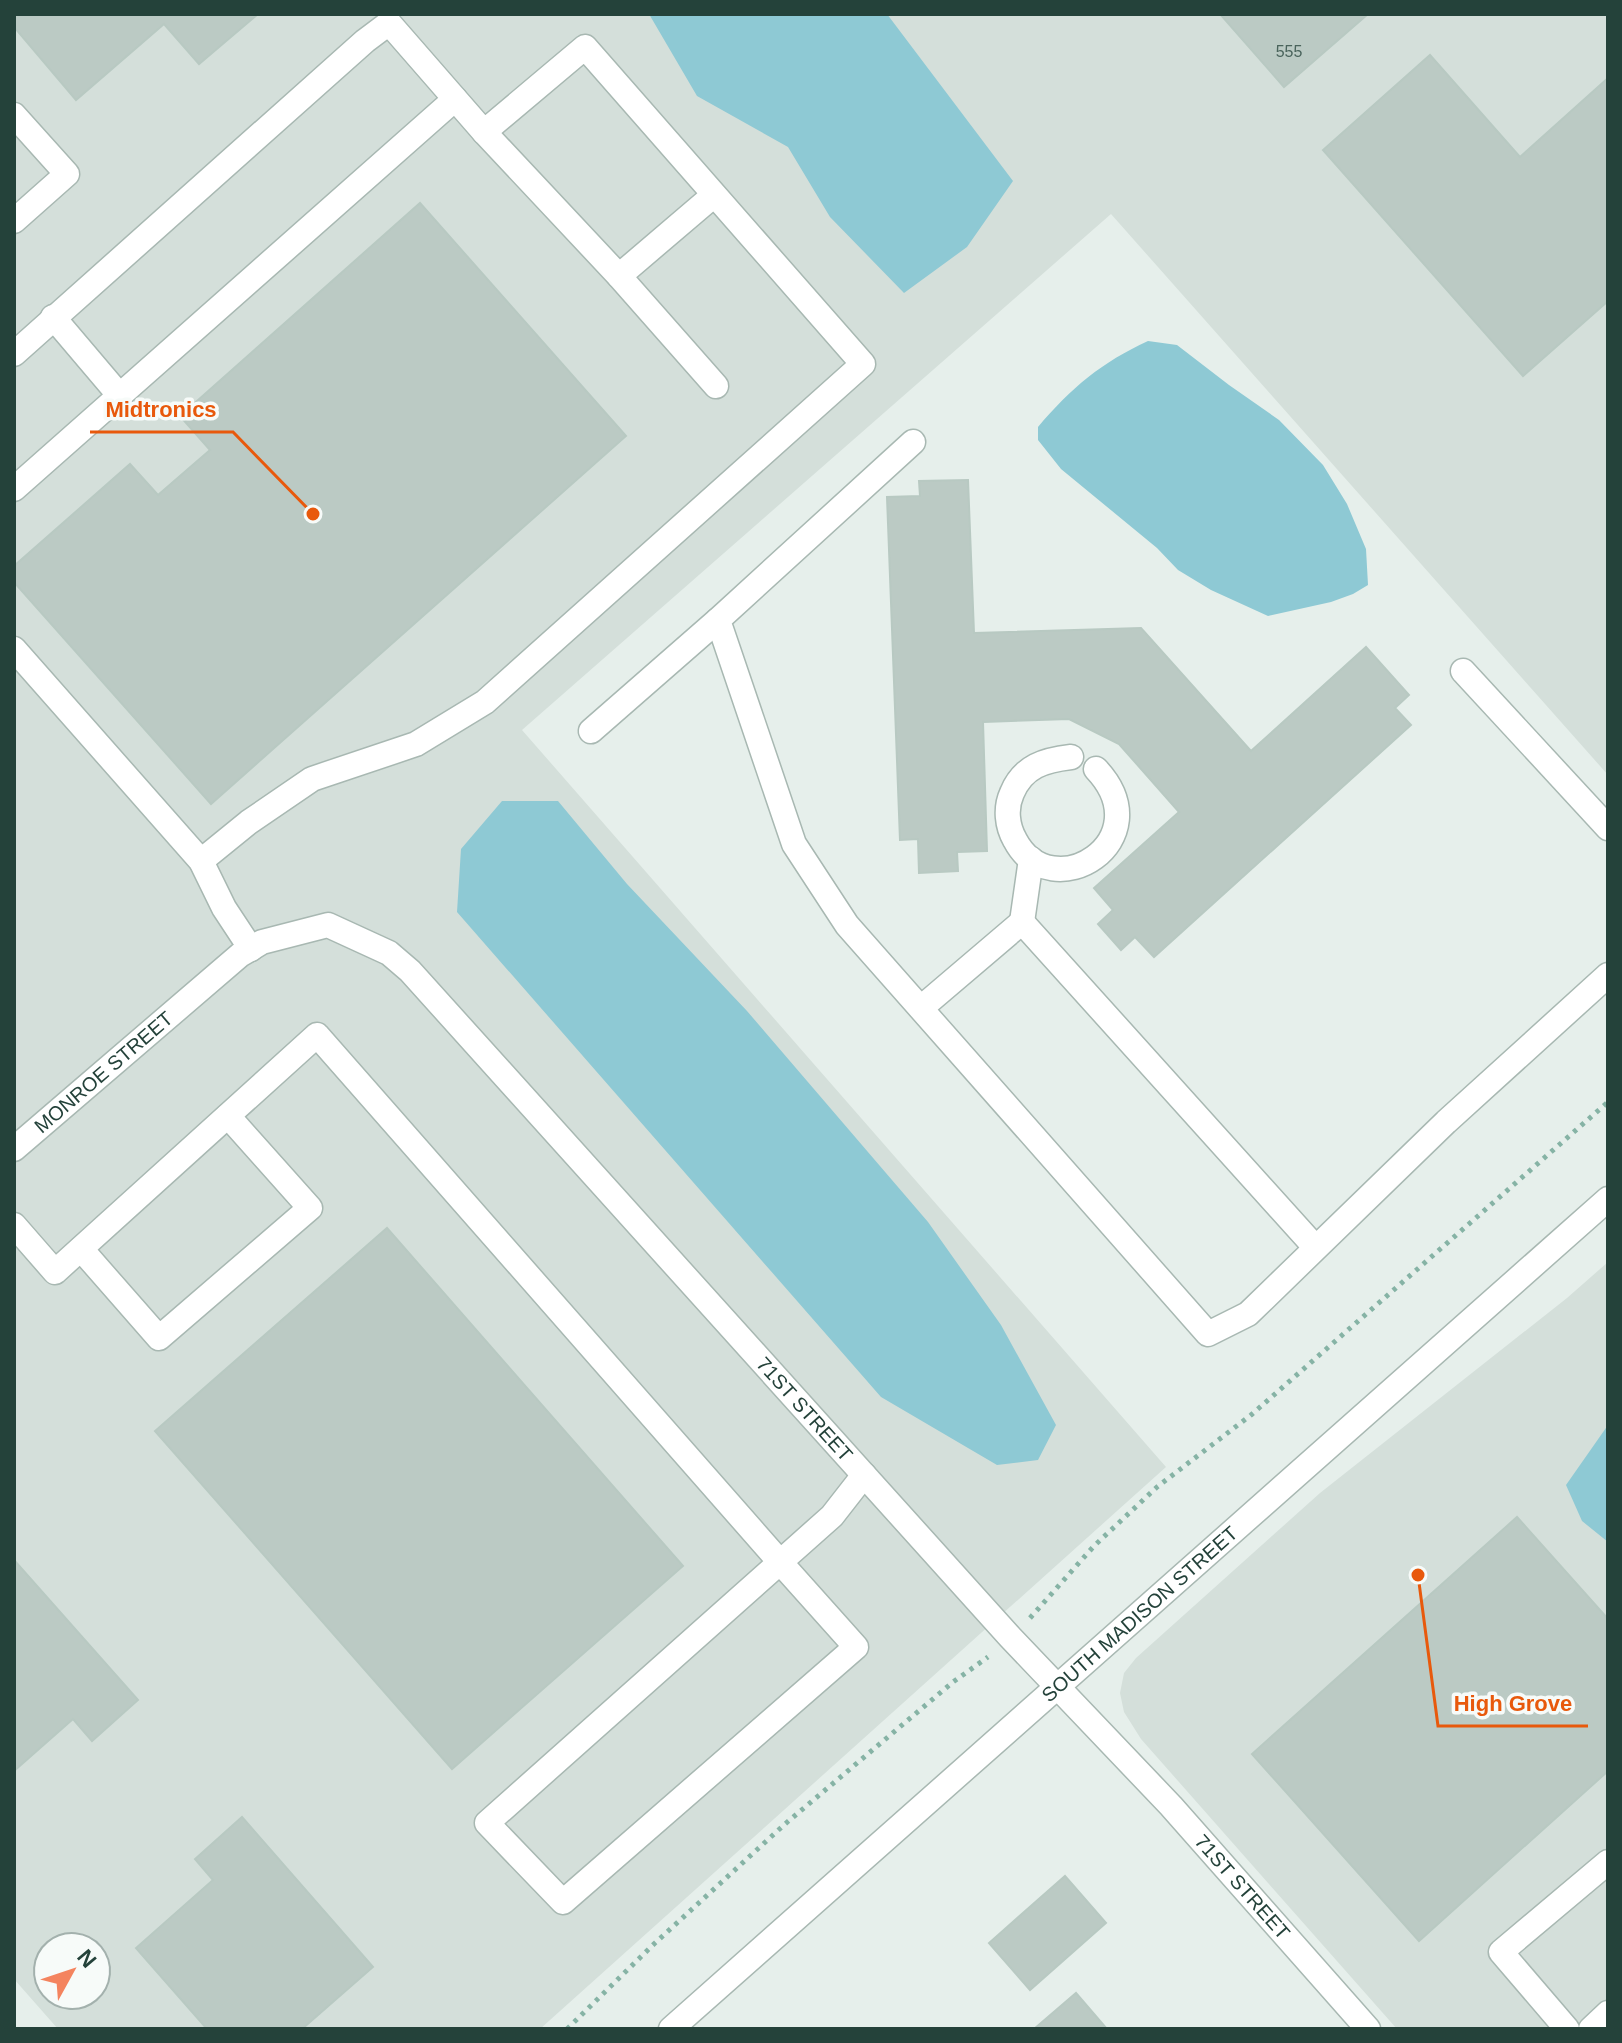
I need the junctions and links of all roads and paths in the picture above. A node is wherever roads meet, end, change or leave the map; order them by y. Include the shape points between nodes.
1 (455, 99) junction
2 (14, 115) edge
3 (484, 132) junction
4 (714, 195) junction
5 (14, 221) edge
6 (619, 276) junction
7 (53, 317) junction
8 (14, 354) edge
9 (716, 386) dead end
10 (120, 396) junction
11 (913, 442) dead end
12 (14, 489) edge
13 (718, 620) junction
14 (14, 649) edge
15 (1463, 671) dead end
16 (591, 731) dead end
17 (1071, 757) dead end
18 (1096, 769) dead end
19 (1608, 828) edge
20 (1031, 859) junction
21 (201, 861) junction
22 (1022, 922) junction
23 (251, 949) junction
24 (1608, 975) edge
25 (195, 995) joint
26 (921, 1008) junction
27 (1608, 1102) edge
28 (228, 1116) junction
29 (14, 1149) edge
30 (1608, 1199) edge
31 (14, 1225) edge
32 (1315, 1247) junction
33 (81, 1249) junction
34 (864, 1475) junction
35 (780, 1562) junction
36 (1041, 1607) dead end
37 (981, 1664) dead end
38 (1055, 1686) junction
39 (1608, 1862) edge
40 (1608, 2013) edge
41 (567, 2029) edge
42 (671, 2029) edge
43 (1368, 2029) edge
44 (1567, 2029) edge
45 (1591, 2029) edge

1 - 3 street
1 - 7 street via 389,23
1 - 10 street
2 - 5 street via 67,174
3 - 4 street via 585,47
3 - 6 street
4 - 6 street
4 - 21 street via 863,364 485,702 416,744 312,779
6 - 9 street
7 - 8 street
7 - 10 street
10 - 12 street
11 - 13 street
13 - 16 street
13 - 26 street via 794,844 847,925
14 - 21 street
15 - 19 street
17 - 20 street via 1031,768 1010,796 1010,831
18 - 20 street via 1117,802 1113,839 1085,865 1047,867
20 - 22 street
21 - 23 street
22 - 26 street
22 - 32 street
23 - 25 street, 71ST STREET
23 - 34 street, 71ST STREET via 328,925 389,953 410,971
24 - 32 street
25 - 29 street, MONROE STREET
26 - 32 street via 1208,1334 1248,1314
27 - 36 path via 1251,1415 1157,1487 1094,1546
28 - 33 street
28 - 33 street via 310,1208 159,1338
28 - 35 street via 317,1035
30 - 38 street, SOUTH MADISON STREET
31 - 33 street via 55,1272
34 - 35 street via 832,1516
34 - 38 street, 71ST STREET
35 - 35 street via 856,1647 563,1902 487,1823
37 - 41 path via 785,1824
38 - 42 street, SOUTH MADISON STREET
38 - 43 street, 71ST STREET via 1171,1806
39 - 44 street via 1501,1952
40 - 45 street

